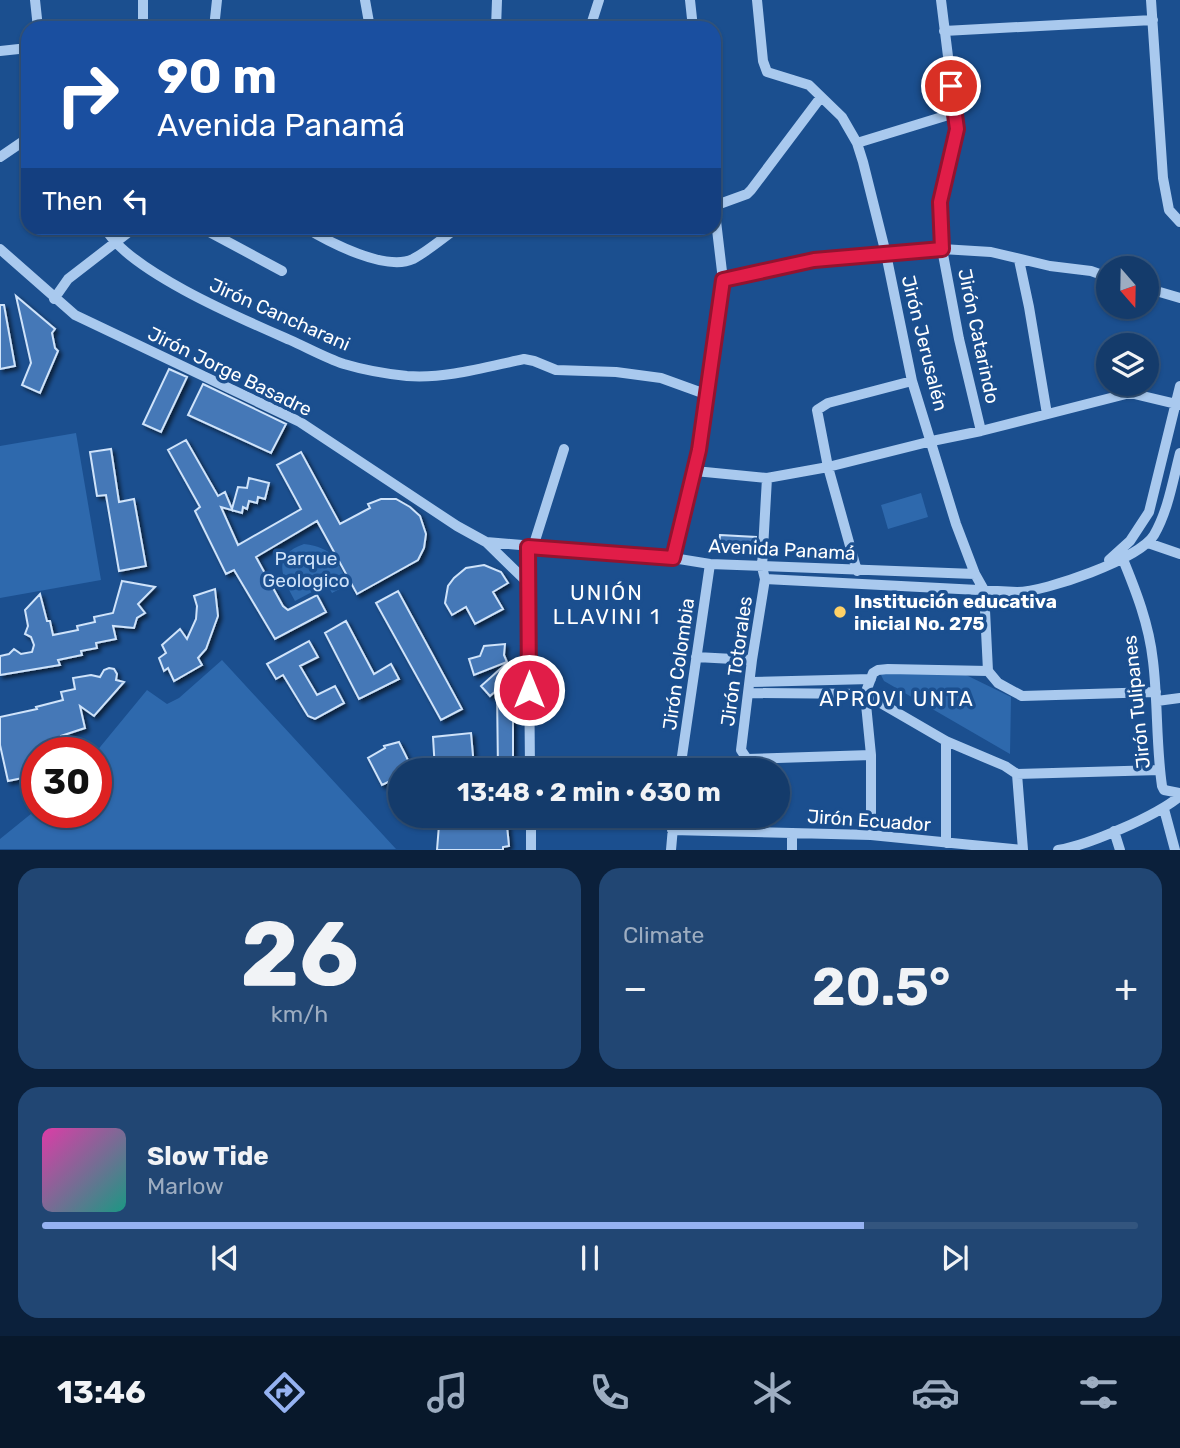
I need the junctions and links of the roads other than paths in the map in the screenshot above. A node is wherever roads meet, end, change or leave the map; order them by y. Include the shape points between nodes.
1 (34, 0) edge
2 (143, 0) edge
3 (217, 0) edge
4 (365, 0) edge
5 (497, 0) edge
6 (599, 0) edge
7 (690, 0) edge
8 (757, 0) edge
9 (941, 0) edge
10 (1151, 0) edge
11 (1153, 20) junction
12 (37, 21) edge
13 (143, 21) edge
14 (215, 21) edge
15 (369, 21) edge
16 (496, 21) edge
17 (592, 21) edge
18 (692, 21) edge
19 (944, 31) junction
20 (21, 49) edge
21 (0, 51) edge
22 (821, 97) junction
23 (955, 113) junction
24 (21, 143) edge
25 (856, 143) junction
26 (0, 157) edge
27 (721, 203) edge
28 (1180, 222) edge
29 (110, 235) edge
30 (123, 235) edge
31 (215, 235) edge
32 (318, 235) edge
33 (447, 235) edge
34 (718, 235) edge
35 (114, 241) junction
36 (0, 249) edge
37 (942, 249) junction
38 (886, 254) junction
39 (1019, 260) junction
40 (282, 271) dead end
41 (1096, 272) edge
42 (723, 280) junction
43 (1159, 292) edge
44 (1180, 298) edge
45 (54, 299) junction
46 (912, 381) junction
47 (1180, 386) edge
48 (708, 395) junction
49 (1178, 404) edge
50 (1047, 414) junction
51 (981, 431) junction
52 (932, 441) junction
53 (564, 449) dead end
54 (1180, 453) edge
55 (828, 467) junction
56 (695, 471) junction
57 (1157, 474) junction
58 (767, 478) junction
59 (1176, 487) edge
60 (486, 542) junction
61 (1148, 543) junction
62 (530, 547) junction
63 (1180, 554) edge
64 (1122, 557) junction
65 (673, 558) junction
66 (710, 564) junction
67 (762, 567) junction
68 (1101, 568) junction
69 (857, 571) junction
70 (975, 574) junction
71 (765, 579) junction
72 (528, 583) junction
73 (984, 590) junction
74 (696, 657) junction
75 (752, 660) junction
76 (988, 671) junction
77 (871, 679) junction
78 (751, 682) junction
79 (750, 694) junction
80 (864, 694) junction
81 (1156, 696) junction
82 (1180, 698) edge
83 (946, 741) junction
84 (871, 755) junction
85 (530, 758) edge
86 (682, 758) edge
87 (1160, 770) junction
88 (1017, 774) junction
89 (1180, 794) edge
90 (1164, 809) junction
91 (531, 828) edge
92 (672, 830) joint
93 (1114, 831) junction
94 (792, 833) junction
95 (871, 835) junction
96 (946, 843) junction
97 (926, 845) edge
98 (531, 849) edge
99 (671, 849) edge
100 (792, 849) edge
101 (1022, 849) edge
102 (1058, 849) edge
103 (1120, 849) edge
104 (1175, 849) edge

1 - 12 street
2 - 13 street
3 - 14 street
4 - 15 street
5 - 16 street
6 - 17 street
7 - 18 street
8 - 22 street, Jirón Jerusalén via 767,72 809,85
9 - 19 street, Jirón Catarindo
10 - 11 street
11 - 19 street
11 - 28 street via 1163,178 1169,210
19 - 23 street, Jirón Catarindo
20 - 21 street
22 - 25 street, Jirón Jerusalén via 842,117
22 - 27 street via 751,190
23 - 25 street
23 - 37 street, Jirón Catarindo via 955,141 940,202
24 - 26 street
25 - 38 street, Jirón Jerusalén
29 - 35 street, Jirón Cancharani
30 - 35 street
31 - 40 street
32 - 33 street via 364,256 402,262
34 - 42 street
35 - 45 street via 68,279
35 - 48 street, Jirón Cancharani via 150,269 219,308 343,363 426,376 524,359 556,370 661,378
36 - 45 street, Jirón Jorge Basadre
37 - 38 street
37 - 39 street via 991,252
37 - 51 street, Jirón Catarindo
38 - 42 street via 814,260
38 - 46 street, Jirón Jerusalén
39 - 41 street
39 - 50 street
42 - 48 street
43 - 44 street
45 - 60 street, Jirón Jorge Basadre via 92,325 300,422
46 - 52 street, Jirón Jerusalén
46 - 55 street via 828,402 817,410
47 - 49 street, Avenida Panamá
48 - 56 street
49 - 50 street via 1130,394
49 - 57 street, Avenida Panamá
50 - 51 street
51 - 52 street
52 - 55 street
52 - 70 street, Jirón Jerusalén
53 - 62 street
54 - 59 street
55 - 58 street
55 - 69 street
56 - 58 street
56 - 65 street
57 - 59 street
57 - 68 street, Avenida Panamá via 1143,523
58 - 67 street, Jirón Totorales
59 - 61 street
60 - 62 street, Avenida Panamá
60 - 72 street
61 - 63 street
61 - 64 street, Avenida Panamá
62 - 65 street, Avenida Panamá
62 - 72 street
64 - 68 street, Avenida Panamá
64 - 81 street, Jirón Tulipanes via 1149,635
65 - 66 street, Avenida Panamá
66 - 67 street, Avenida Panamá
66 - 74 street, Jirón Colombia
67 - 69 street, Avenida Panamá
67 - 71 street, Jirón Totorales
68 - 73 street, Avenida Panamá via 1032,592
69 - 70 street, Avenida Panamá
70 - 73 street
71 - 73 street, Avenida Panamá
71 - 75 street, Jirón Totorales
72 - 85 street
73 - 76 street
74 - 75 street
74 - 86 street, Jirón Colombia
75 - 78 street, Jirón Totorales
76 - 77 street via 878,670
76 - 81 street via 998,683 1022,696
77 - 78 street
77 - 80 street
78 - 79 street, Jirón Totorales
79 - 80 street
79 - 84 street, Jirón Totorales via 741,750 747,759
80 - 83 street
80 - 84 street
81 - 82 street
81 - 87 street, Jirón Tulipanes
83 - 88 street
83 - 96 street
84 - 95 street
87 - 88 street
87 - 89 street, Jirón Tulipanes via 1164,790
88 - 101 street
89 - 90 street
90 - 93 street
90 - 104 street
91 - 98 street
92 - 94 street, Jirón Ecuador
92 - 99 street
93 - 102 street
93 - 103 street
94 - 95 street, Jirón Ecuador
94 - 100 street
95 - 97 street, Jirón Ecuador
96 - 97 street, Jirón Ecuador
96 - 101 street, Jirón Ecuador

